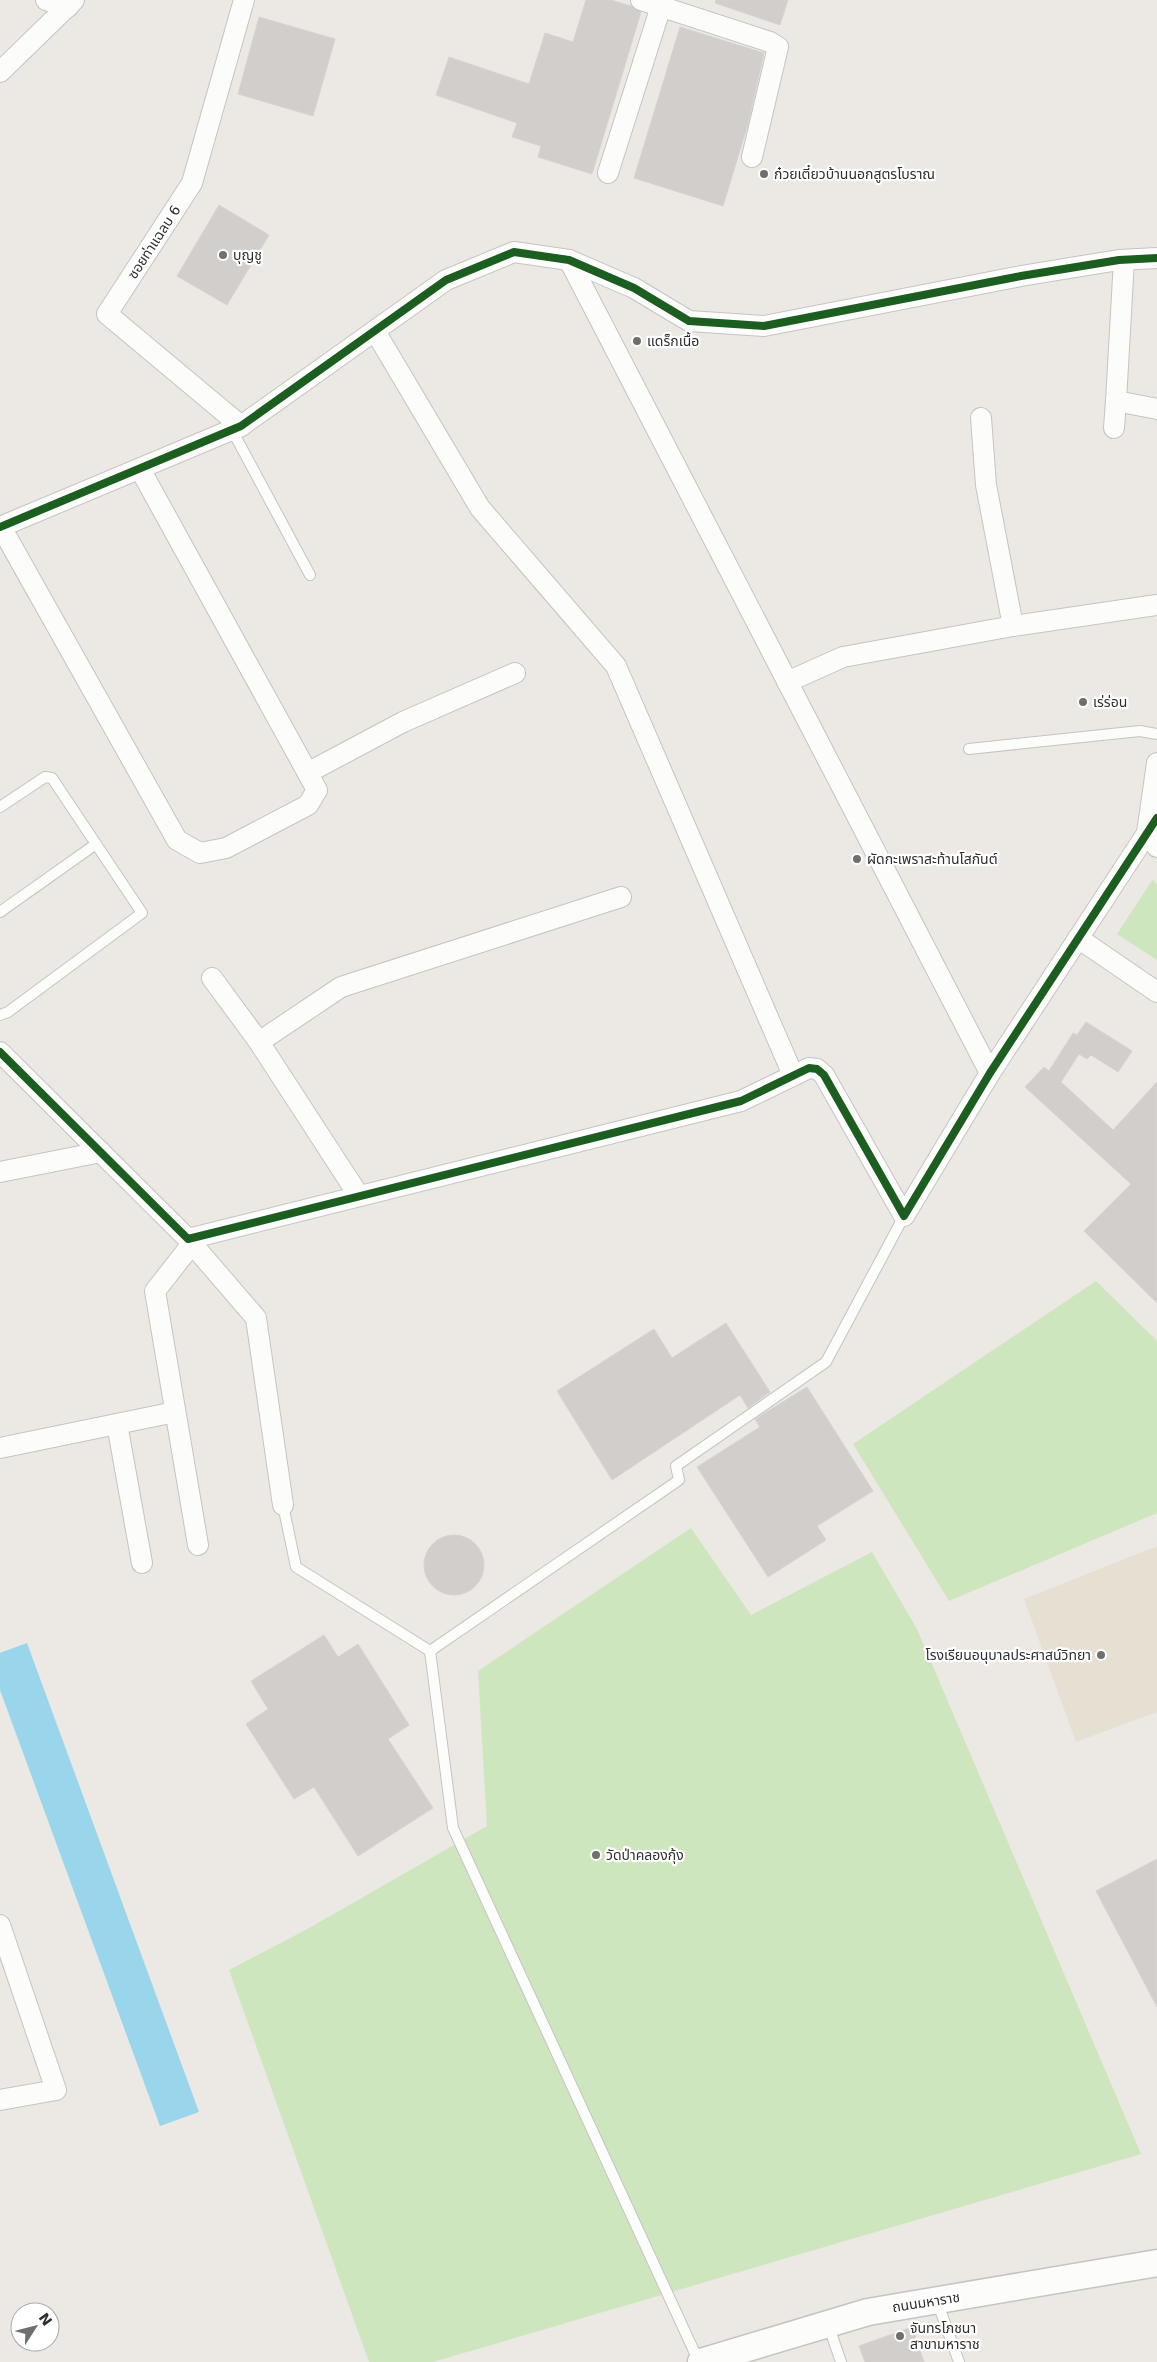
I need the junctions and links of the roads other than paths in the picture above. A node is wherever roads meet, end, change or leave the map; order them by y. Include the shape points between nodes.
1 (46, 0) edge
2 (244, 0) edge
3 (641, 0) edge
4 (662, 3) edge
5 (71, 4) edge
6 (0, 72) edge
7 (752, 157) dead end
8 (608, 173) dead end
9 (1157, 258) edge
10 (569, 260) junction
11 (1124, 260) junction
12 (375, 331) junction
13 (1116, 401) junction
14 (1157, 409) edge
15 (981, 418) dead end
16 (236, 428) junction
17 (1114, 428) dead end
18 (140, 468) junction
19 (1, 527) edge
20 (310, 575) dead end
21 (1157, 605) edge
22 (1013, 626) junction
23 (515, 673) dead end
24 (787, 682) junction
25 (1157, 734) edge
26 (969, 749) dead end
27 (1157, 762) edge
28 (309, 772) junction
29 (0, 807) edge
30 (1154, 833) edge
31 (96, 844) junction
32 (621, 897) dead end
33 (0, 912) edge
34 (1078, 938) junction
35 (212, 978) dead end
36 (1157, 992) edge
37 (0, 1015) edge
38 (259, 1042) junction
39 (0, 1052) edge
40 (990, 1073) junction
41 (793, 1075) junction
42 (101, 1152) junction
43 (0, 1172) edge
44 (359, 1196) junction
45 (904, 1216) junction
46 (190, 1242) junction
47 (175, 1412) junction
48 (117, 1424) junction
49 (0, 1448) edge
50 (283, 1505) joint
51 (198, 1545) dead end
52 (142, 1563) dead end
53 (430, 1651) junction
54 (0, 1925) edge
55 (6, 1967) edge
56 (0, 2100) edge
57 (1157, 2263) edge
58 (937, 2300) junction
59 (827, 2324) junction
60 (700, 2362) edge
61 (841, 2362) edge
62 (959, 2362) edge

1 - 5 street
2 - 16 street, ซอยท่าแฉลบ 6 via 192,183 107,314
3 - 4 street
4 - 7 street via 778,47
4 - 8 street
5 - 6 street
9 - 11 street
10 - 11 street via 634,288 689,321 764,326 1021,276
10 - 12 street via 514,252 446,280
10 - 24 street
11 - 13 street
12 - 16 street
12 - 41 street via 480,508 616,666
13 - 14 street
13 - 17 street
15 - 22 street via 986,485
16 - 18 street
16 - 20 lane
18 - 19 street
18 - 28 street
19 - 28 street via 177,840 200,853 226,848 308,805 317,790
21 - 22 street
22 - 24 street via 843,657
23 - 28 street via 403,722
24 - 40 street
25 - 26 lane via 1140,731
27 - 30 street
29 - 31 lane via 49,776
30 - 34 street
31 - 33 lane
31 - 37 lane via 140,914
32 - 38 street via 341,987
34 - 36 street
34 - 40 street
35 - 38 street
38 - 44 street
39 - 42 street
40 - 45 street
41 - 44 street via 741,1101
41 - 45 street via 809,1068 824,1075
42 - 43 street
42 - 46 street
44 - 46 street
45 - 53 lane via 826,1362 676,1466 679,1480
46 - 47 street via 155,1291
46 - 50 street via 256,1318
47 - 48 street
47 - 51 street
48 - 49 street
48 - 52 street
50 - 53 lane via 296,1567
53 - 60 lane via 453,1828
54 - 55 street
55 - 56 street via 56,2090
57 - 58 street, ถนนมหาราช
58 - 59 street, ถนนมหาราช via 868,2312
58 - 62 lane
59 - 60 street, ถนนมหาราช
59 - 61 lane

